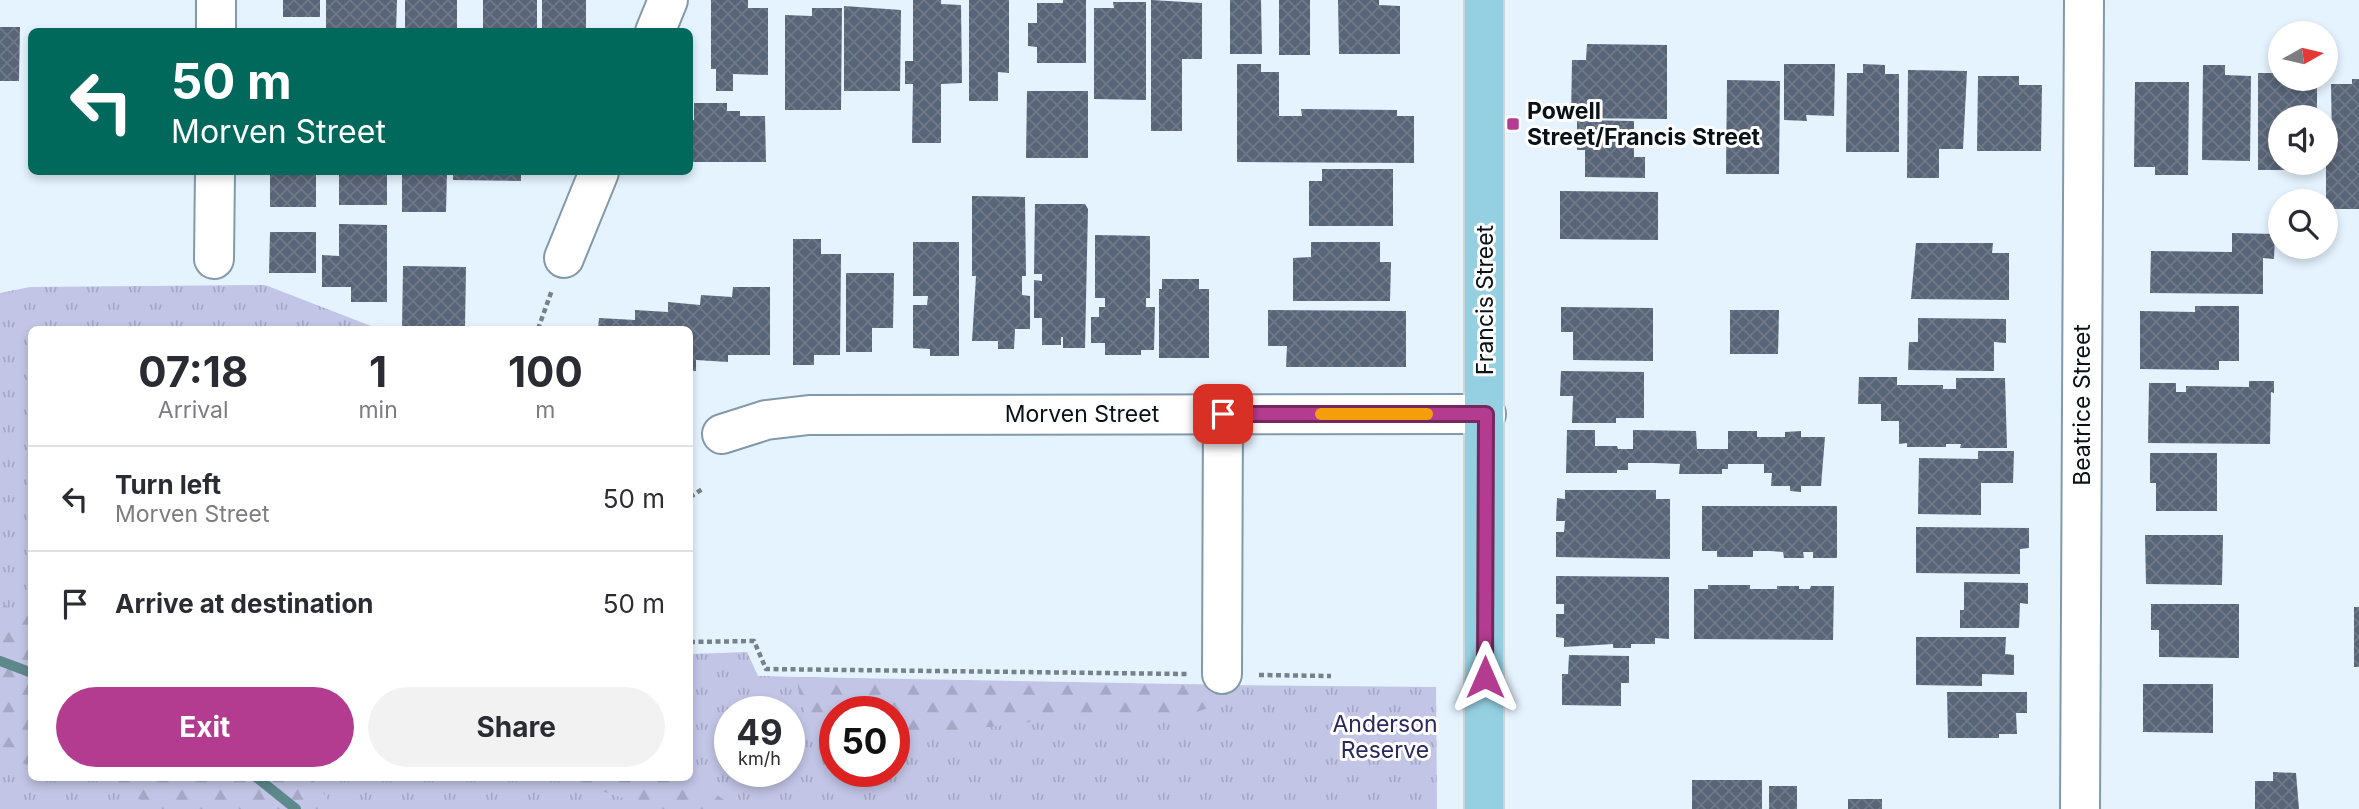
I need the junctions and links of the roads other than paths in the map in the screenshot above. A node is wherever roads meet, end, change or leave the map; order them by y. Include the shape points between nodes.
1 (216, 0) edge
2 (668, 0) edge
3 (1485, 0) edge
4 (2084, 0) edge
5 (216, 28) edge
6 (657, 28) edge
7 (215, 175) edge
8 (598, 175) edge
9 (564, 258) dead end
10 (214, 259) dead end
11 (1223, 414) junction
12 (1486, 414) junction
13 (722, 434) dead end
14 (1222, 674) road end
15 (1484, 809) edge
16 (2080, 809) edge

1 - 5 street
2 - 6 street
3 - 12 main road, Francis Street
4 - 16 street, Beatrice Street
7 - 10 street
8 - 9 street
11 - 12 street, Morven Street
11 - 13 street, Morven Street via 809,415 766,420
11 - 14 street
12 - 15 main road, Francis Street

